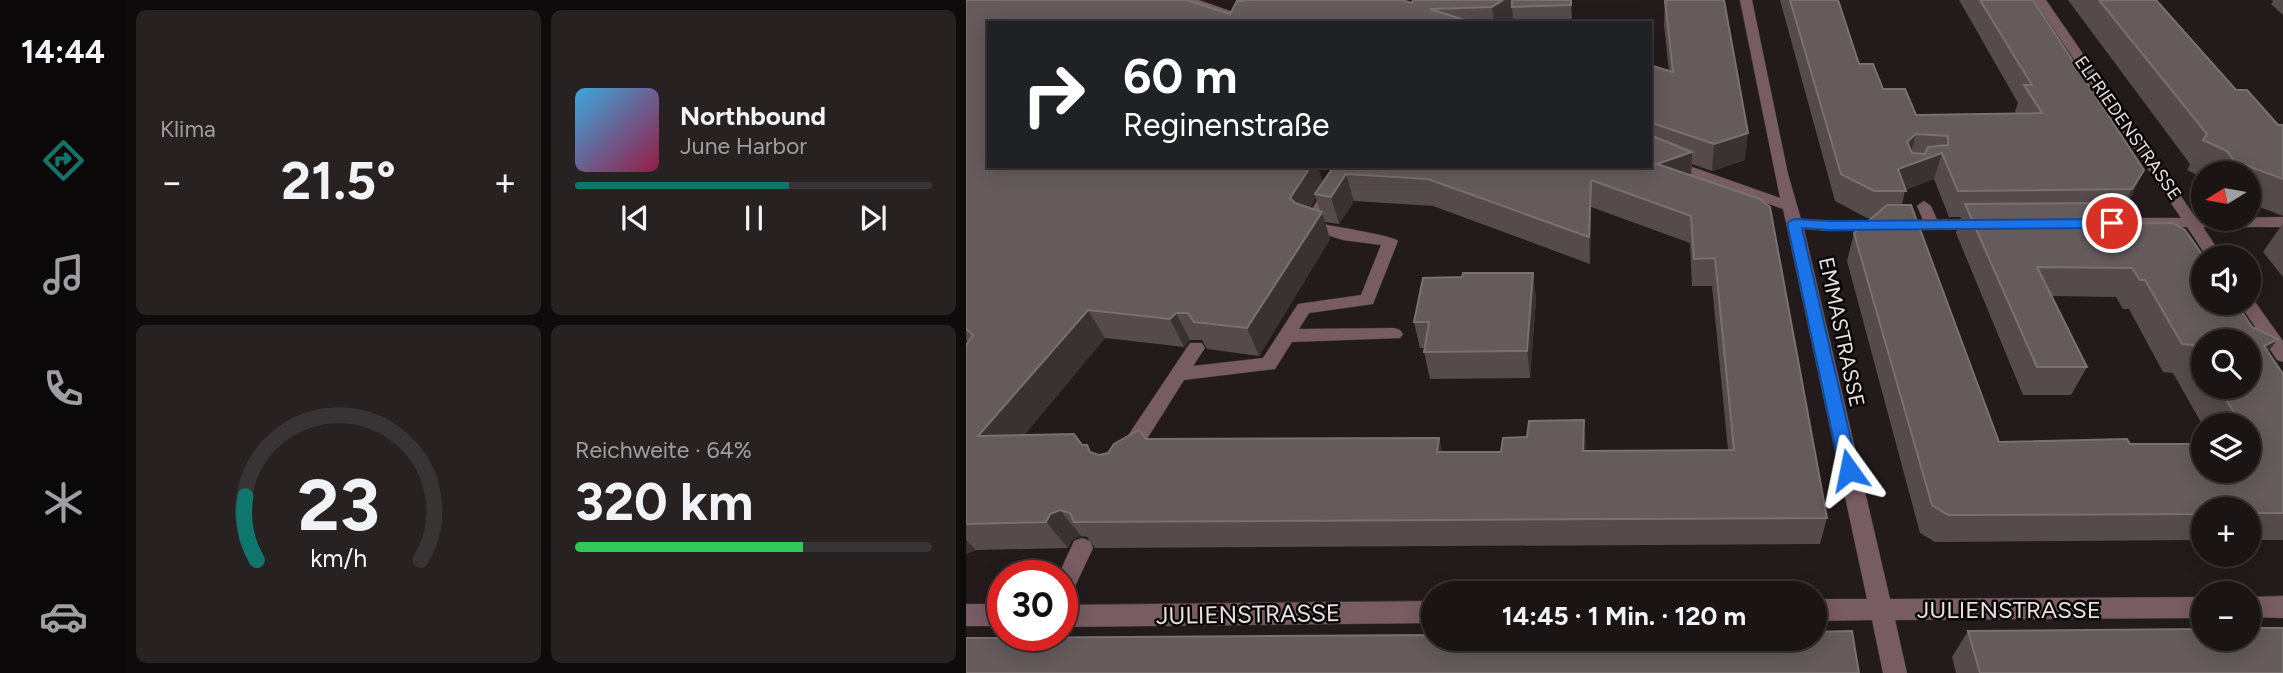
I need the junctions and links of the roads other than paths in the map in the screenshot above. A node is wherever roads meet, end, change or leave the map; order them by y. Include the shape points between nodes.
1 (1188, 0) edge
2 (1239, 0) edge
3 (1746, 0) edge
4 (2040, 0) edge
5 (1231, 14) junction
6 (1252, 21) edge
7 (1652, 157) edge
8 (1345, 168) edge
9 (1924, 206) dead end
10 (1792, 214) junction
11 (2191, 221) edge
12 (2191, 222) edge
13 (2261, 222) edge
14 (2283, 222) edge
15 (2081, 223) edge
16 (1931, 224) junction
17 (1999, 224) edge
18 (2255, 315) edge
19 (1394, 334) dead end
20 (1286, 336) junction
21 (1196, 348) edge
22 (2283, 355) edge
23 (1178, 374) junction
24 (1119, 471) edge
25 (1082, 548) edge
26 (1076, 560) edge
27 (2191, 607) edge
28 (2261, 607) edge
29 (2283, 607) edge
30 (1827, 610) edge
31 (1881, 610) junction
32 (1421, 612) edge
33 (966, 615) edge
34 (987, 615) edge
35 (1078, 616) edge
36 (1895, 673) edge

1 - 5 street
2 - 5 street
3 - 10 street, EMMASTRASSE
4 - 11 street, ELFRIEDENSTRASSE
5 - 6 street
7 - 10 street
8 - 20 street via 1310,225 1390,241 1367,300 1304,308
9 - 16 street
10 - 16 street via 1831,226
10 - 31 street, EMMASTRASSE
12 - 15 street
13 - 14 street
16 - 17 street
18 - 22 street
19 - 20 street
20 - 23 street via 1269,364
21 - 23 street
23 - 24 street
25 - 26 street
27 - 31 street, JULIENSTRASSE
28 - 29 street
30 - 31 street, JULIENSTRASSE
31 - 36 street, EMMASTRASSE
32 - 35 street, JULIENSTRASSE
33 - 34 street

